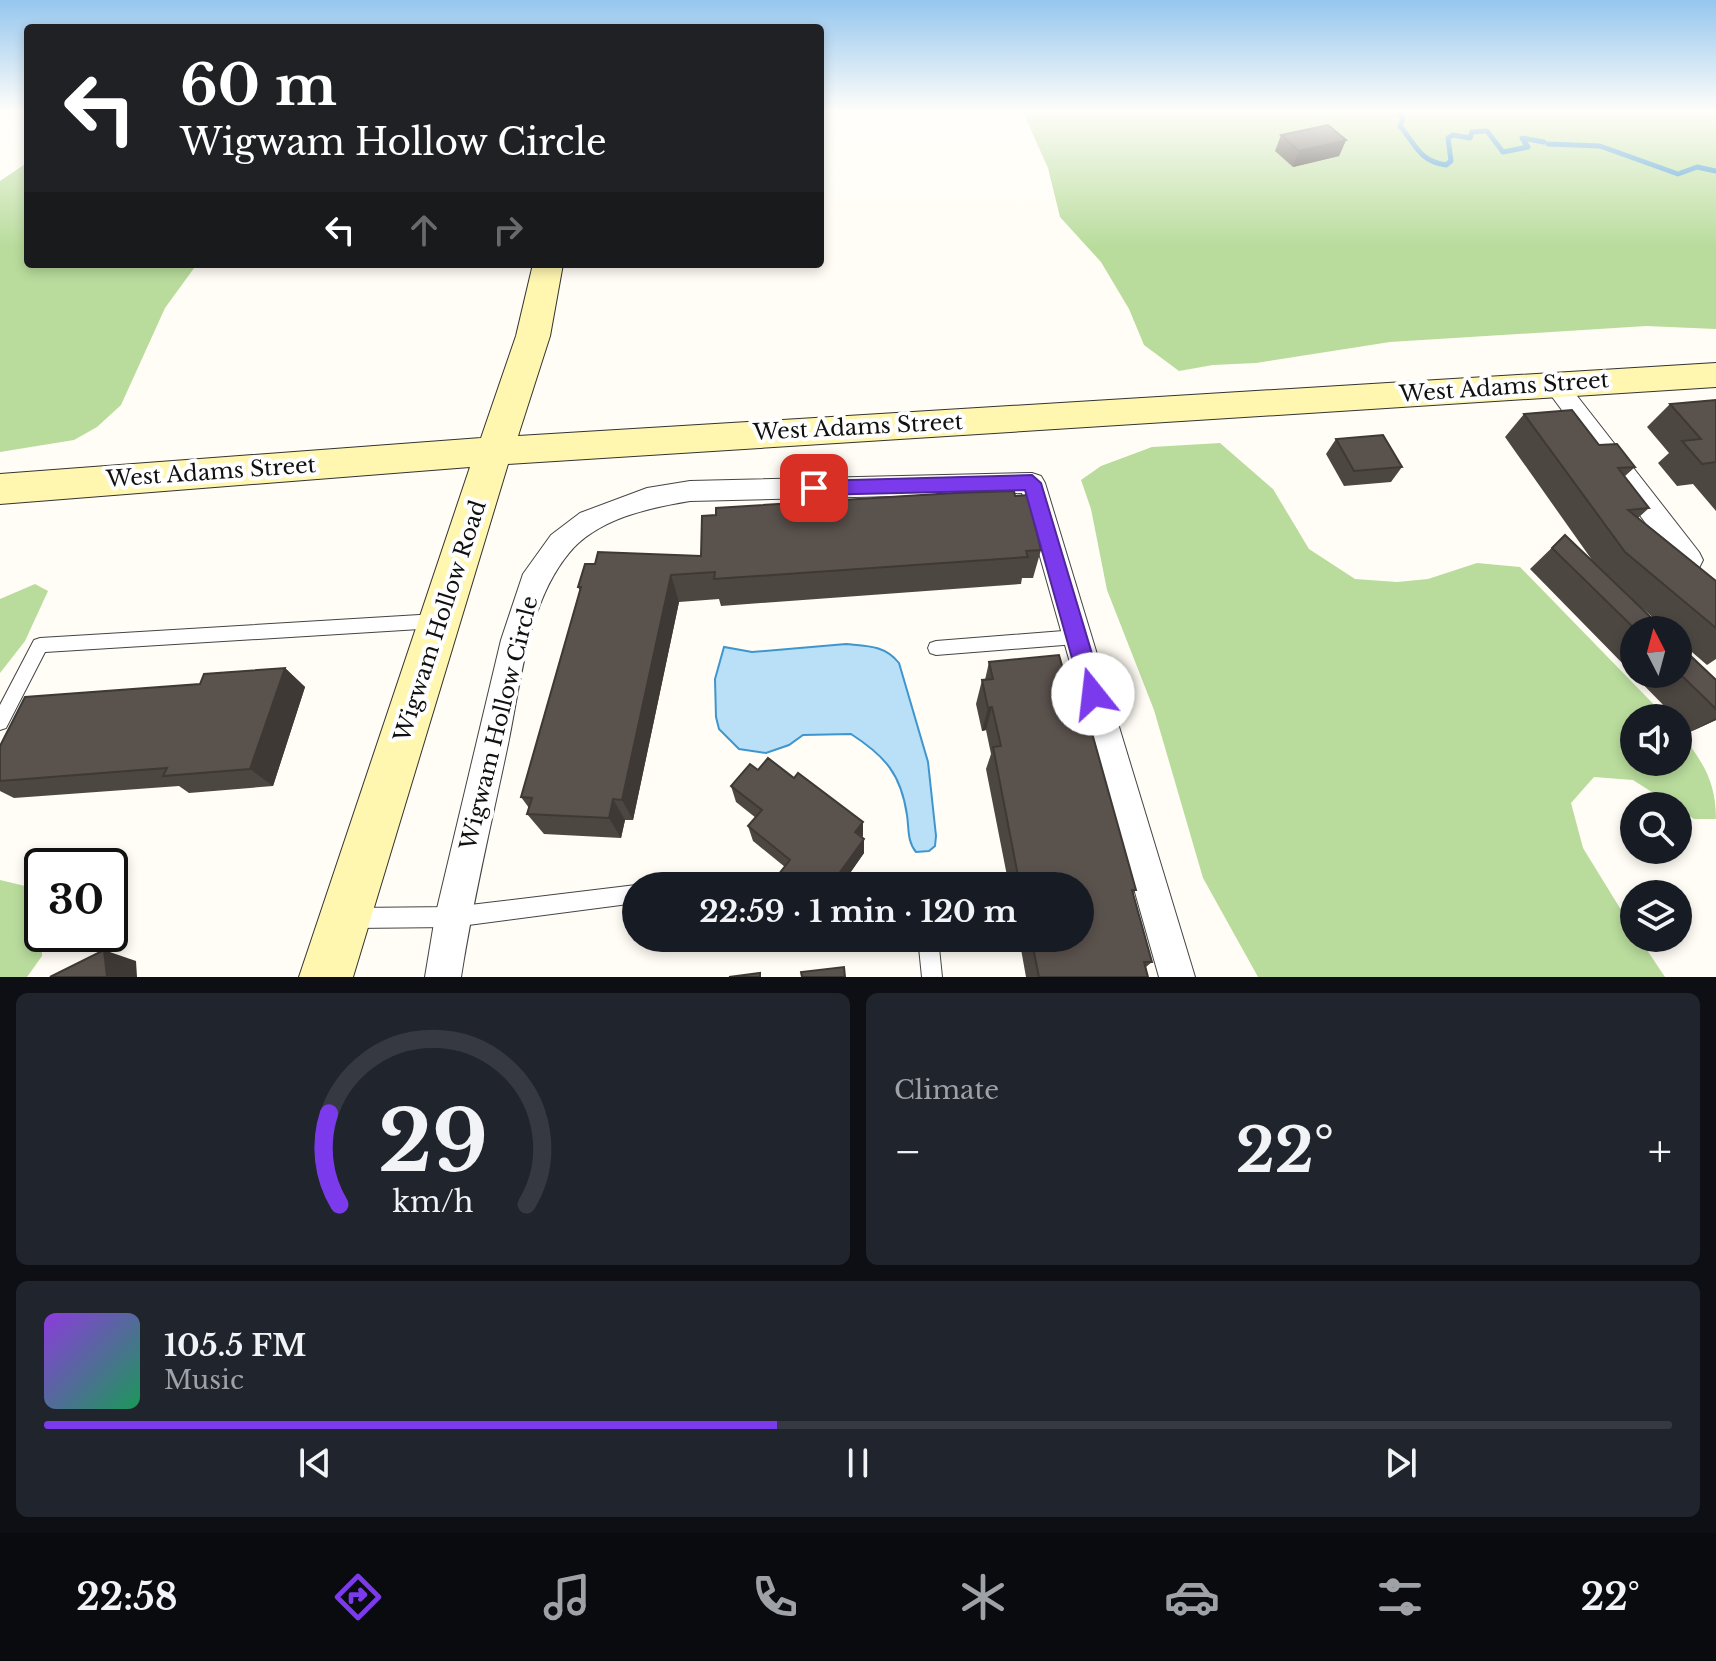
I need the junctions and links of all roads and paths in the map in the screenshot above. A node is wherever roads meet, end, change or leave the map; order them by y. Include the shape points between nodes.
1 (547, 268) edge
2 (1716, 375) edge
3 (1555, 384) junction
4 (494, 451) junction
5 (0, 489) edge
6 (1689, 560) edge
7 (440, 621) junction
8 (1076, 637) junction
9 (936, 648) dead end
10 (0, 722) edge
11 (622, 896) edge
12 (453, 917) junction
13 (345, 918) junction
14 (929, 952) edge
15 (326, 977) edge
16 (443, 977) edge
17 (932, 977) edge
18 (1177, 977) edge

1 - 4 street, Wigwam Hollow Road via 533,337
2 - 3 street, West Adams Street
3 - 4 street, West Adams Street
3 - 6 street
4 - 5 street, West Adams Street
4 - 7 street, Wigwam Hollow Road
7 - 10 lane via 40,645
7 - 13 street, Wigwam Hollow Road
8 - 9 lane
8 - 12 street, Wigwam Hollow Circle via 1032,483 690,491 647,498 589,521 561,543 533,582
8 - 18 street, Wigwam Hollow Circle
11 - 12 lane
12 - 13 lane
12 - 16 street, Wigwam Hollow Circle
13 - 15 street, Wigwam Hollow Road
14 - 17 lane

